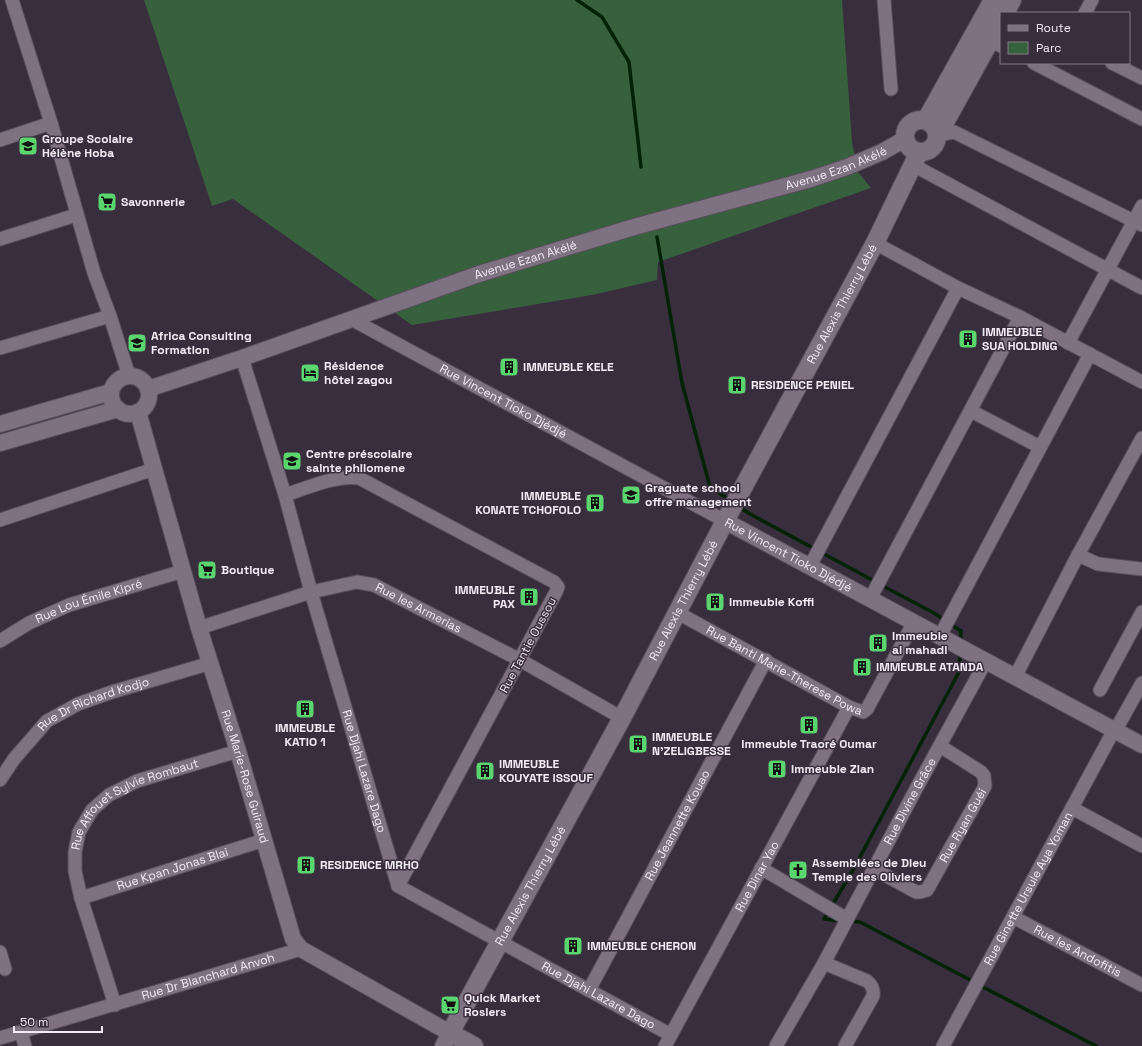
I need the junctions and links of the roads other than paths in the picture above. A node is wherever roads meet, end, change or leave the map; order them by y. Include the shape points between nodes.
1 (12, 0) edge
2 (884, 0) edge
3 (1092, 0) edge
4 (1001, 7) edge
5 (1086, 12) edge
6 (1000, 14) edge
7 (996, 43) edge
8 (1036, 64) edge
9 (1114, 64) edge
10 (1142, 78) edge
11 (891, 89) dead end
12 (1142, 119) edge
13 (926, 120) junction
14 (51, 123) junction
15 (938, 135) junction
16 (905, 139) junction
17 (0, 140) edge
18 (916, 159) junction
19 (1142, 206) edge
20 (76, 215) junction
21 (1138, 223) edge
22 (0, 239) edge
23 (875, 243) junction
24 (1108, 270) junction
25 (958, 288) junction
26 (1142, 288) edge
27 (110, 316) junction
28 (1020, 318) junction
29 (351, 319) junction
30 (1068, 343) junction
31 (0, 348) edge
32 (1090, 354) junction
33 (242, 358) junction
34 (129, 376) junction
35 (1142, 382) edge
36 (148, 389) junction
37 (111, 392) junction
38 (118, 409) junction
39 (971, 411) junction
40 (138, 412) junction
41 (0, 424) edge
42 (1142, 438) edge
43 (0, 443) edge
44 (1040, 447) junction
45 (154, 469) junction
46 (285, 495) junction
47 (0, 520) edge
48 (725, 521) junction
49 (1078, 555) junction
50 (810, 566) junction
51 (1142, 569) edge
52 (183, 571) junction
53 (311, 592) junction
54 (870, 598) junction
55 (1142, 612) edge
56 (678, 613) junction
57 (914, 622) junction
58 (199, 628) junction
59 (940, 636) junction
60 (0, 641) edge
61 (520, 660) junction
62 (766, 660) junction
63 (986, 661) junction
64 (211, 663) junction
65 (1015, 677) junction
66 (1142, 683) edge
67 (1100, 690) dead end
68 (849, 706) junction
69 (622, 718) junction
70 (1114, 730) junction
71 (940, 746) junction
72 (1142, 746) edge
73 (238, 751) junction
74 (0, 780) edge
75 (1072, 808) junction
76 (264, 840) junction
77 (1142, 846) edge
78 (761, 868) junction
79 (874, 869) junction
80 (398, 886) junction
81 (81, 898) junction
82 (1013, 917) junction
83 (847, 919) junction
84 (500, 942) junction
85 (301, 949) junction
86 (0, 952) edge
87 (824, 963) junction
88 (5, 969) dead end
89 (1142, 985) edge
90 (589, 990) junction
91 (115, 1005) junction
92 (21, 1032) junction
93 (0, 1038) edge
94 (446, 1039) edge
95 (668, 1040) edge
96 (24, 1046) edge
97 (474, 1046) edge
98 (776, 1046) edge
99 (845, 1046) edge
100 (943, 1046) edge

1 - 14 street
2 - 11 street
3 - 5 street
4 - 13 main road
6 - 7 main road
7 - 15 main road
8 - 12 street
9 - 10 street
13 - 15 main road via 934,126
13 - 16 main road via 910,124
14 - 17 street
14 - 20 street
15 - 18 main road via 935,145
15 - 21 street via 954,132
16 - 18 main road
16 - 29 street, Avenue Ezan Akélé via 847,167 811,179 627,229 479,274
18 - 23 main road, Rue Alexis Thierry Lébé
18 - 24 street
19 - 21 street
20 - 22 street
20 - 27 street
21 - 24 street
23 - 25 street
23 - 48 main road, Rue Alexis Thierry Lébé
24 - 26 street
24 - 30 street
25 - 28 street
25 - 50 street
27 - 31 street
27 - 34 street
28 - 30 street
28 - 39 street
29 - 33 street, Avenue Ezan Akélé
29 - 48 street, Rue Vincent Tioko Djédjé
30 - 32 street
32 - 35 street
32 - 44 street
33 - 36 street, Avenue Ezan Akélé
33 - 46 street, Rue Djahi Lazare Dago
34 - 36 street via 142,380
34 - 37 street via 116,382
36 - 40 street via 148,400
37 - 38 street via 113,403
37 - 41 street
38 - 40 street via 124,412
38 - 43 street
39 - 44 street
39 - 54 street
40 - 45 street, Rue Marie-Rose Guiraud
42 - 49 street
44 - 59 street
45 - 47 street
45 - 52 street, Rue Marie-Rose Guiraud
46 - 53 street, Rue Djahi Lazare Dago
46 - 61 street, Rue Tantie Oussou via 336,479 359,478 554,582 558,587 556,592
48 - 50 street, Rue Vincent Tioko Djédjé
48 - 56 main road, Rue Alexis Thierry Lébé
49 - 51 street via 1098,564
49 - 65 street
50 - 54 street, Rue Vincent Tioko Djédjé
52 - 58 street, Rue Marie-Rose Guiraud
52 - 60 street, Rue Lou Émile Kipré via 69,605 29,623
53 - 58 street, Rue les Armerias
53 - 61 street, Rue les Armerias via 357,582 374,585
53 - 80 street, Rue Djahi Lazare Dago
54 - 57 street, Rue Vincent Tioko Djédjé
55 - 67 street
56 - 62 street, Rue Banti Marie-Therese Powa
56 - 69 main road, Rue Alexis Thierry Lébé
57 - 59 street, Rue Vincent Tioko Djédjé
57 - 68 street, Rue Banti Marie-Therese Powa via 867,709 860,712
58 - 64 street, Rue Marie-Rose Guiraud
59 - 63 street, Rue Vincent Tioko Djédjé
61 - 69 street, Rue les Armerias
61 - 80 street, Rue Tantie Oussou
62 - 68 street, Rue Banti Marie-Therese Powa
62 - 90 street, Rue Jeannette Kouao
63 - 65 street, Rue Vincent Tioko Djédjé
63 - 71 street, Rue Divine Grâce
64 - 73 street, Rue Marie-Rose Guiraud
64 - 74 street, Rue Dr Richard Kodjo via 78,704 47,721 14,759
65 - 70 street, Rue Vincent Tioko Djédjé
66 - 70 street, Rue Ginette Ursule Aya Yoman
68 - 78 street, Rue Dinar Yao
69 - 84 main road, Rue Alexis Thierry Lébé
70 - 72 street, Rue Vincent Tioko Djédjé
70 - 75 street, Rue Ginette Ursule Aya Yoman
71 - 79 street, Rue Divine Grâce
71 - 79 street, Rue Ryan Guéi via 980,772 984,776 985,786 927,890 916,892
73 - 76 street, Rue Marie-Rose Guiraud
73 - 81 street, Rue Affouet Sylvie Rombaut via 137,782 109,795 92,810 80,832 75,852 75,871
75 - 77 street
75 - 82 street, Rue Ginette Ursule Aya Yoman
76 - 81 street, Rue Kpan Jonas Blai
76 - 85 street, Rue Marie-Rose Guiraud via 293,939
78 - 83 street
78 - 95 street, Rue Dinar Yao
79 - 83 street, Rue Divine Grâce
80 - 84 street, Rue Djahi Lazare Dago
81 - 91 street, Rue Affouet Sylvie Rombaut
82 - 89 street, Rue les Andofitis
82 - 100 street, Rue Ginette Ursule Aya Yoman
83 - 87 street, Rue Divine Grâce
84 - 90 street, Rue Djahi Lazare Dago
84 - 94 main road, Rue Alexis Thierry Lébé
85 - 91 street, Rue Dr Blanchard Anvoh
85 - 94 street, Rue Marie-Rose Guiraud
86 - 88 street
87 - 98 street, Rue Divine Grâce
87 - 99 street via 867,981 874,991
90 - 95 street, Rue Djahi Lazare Dago
91 - 92 street, Rue Dr Blanchard Anvoh
92 - 93 street, Rue Dr Blanchard Anvoh
92 - 96 street
94 - 97 main road, Rue Marie-Rose Guiraud

